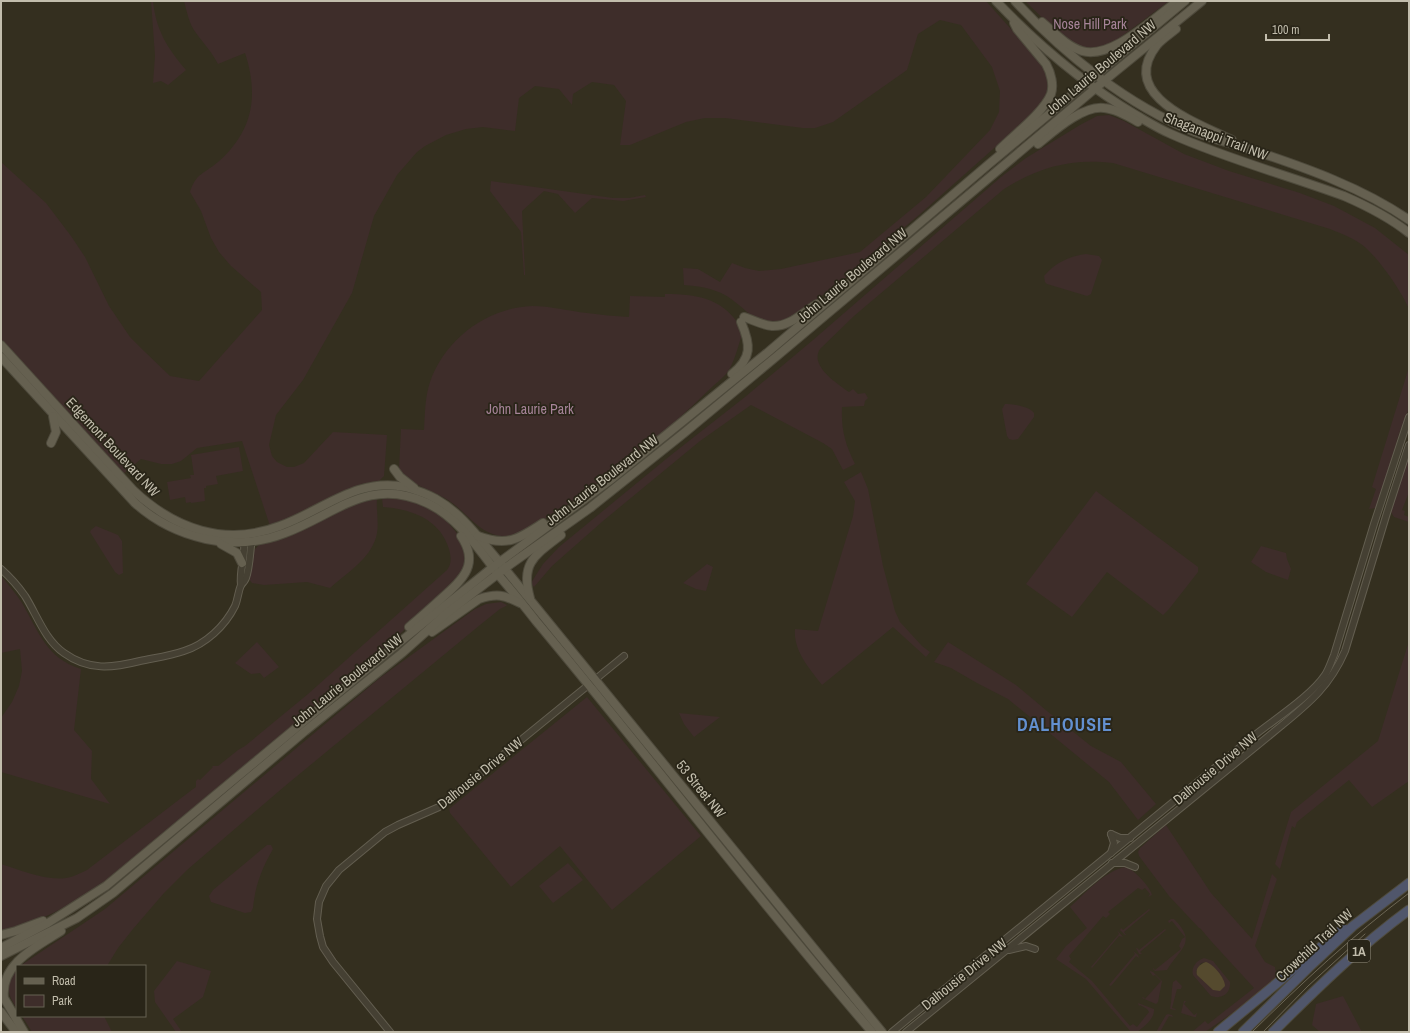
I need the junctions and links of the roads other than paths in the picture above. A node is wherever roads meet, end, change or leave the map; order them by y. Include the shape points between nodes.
1 (996, 1) edge
2 (1178, 1) edge
3 (1185, 1) edge
4 (1202, 1) edge
5 (1017, 3) edge
6 (1013, 19) junction
7 (1097, 75) junction
8 (1105, 81) junction
9 (1087, 83) junction
10 (1096, 89) junction
11 (1155, 127) junction
12 (1252, 150) junction
13 (989, 164) junction
14 (972, 191) junction
15 (1409, 220) edge
16 (1409, 233) edge
17 (826, 302) junction
18 (1, 346) edge
19 (1, 357) edge
20 (715, 394) junction
21 (52, 414) junction
22 (1409, 417) edge
23 (51, 444) dead end
24 (1409, 445) edge
25 (394, 469) dead end
26 (612, 478) junction
27 (416, 490) junction
28 (590, 508) junction
29 (450, 518) junction
30 (248, 534) junction
31 (477, 535) junction
32 (215, 541) junction
33 (248, 543) junction
34 (242, 563) junction
35 (499, 568) junction
36 (1, 569) edge
37 (241, 586) junction
38 (527, 603) junction
39 (390, 650) junction
40 (402, 653) junction
41 (624, 656) dead end
42 (592, 682) junction
43 (1130, 838) junction
44 (1111, 854) junction
45 (1112, 864) junction
46 (1135, 867) dead end
47 (1409, 883) edge
48 (71, 909) junction
49 (1409, 910) edge
50 (77, 918) junction
51 (1353, 926) junction
52 (1, 935) edge
53 (1, 948) edge
54 (1035, 949) dead end
55 (1006, 950) junction
56 (1, 956) edge
57 (1, 1012) edge
58 (869, 1030) edge
59 (16, 1032) edge
60 (24, 1032) edge
61 (390, 1032) edge
62 (882, 1032) edge
63 (892, 1032) edge
64 (906, 1032) edge
65 (1218, 1032) edge
66 (1243, 1032) edge
67 (1273, 1032) edge

1 - 6 main road, Shaganappi Trail NW
2 - 5 main road via 1123,41 1099,52 1082,51 1072,46
3 - 7 main road, John Laurie Boulevard NW
4 - 8 main road, John Laurie Boulevard NW
4 - 12 main road via 1184,22 1158,44 1146,70 1148,84 1154,94 1170,108
5 - 7 main road, Shaganappi Trail NW via 1054,41
6 - 9 main road, Shaganappi Trail NW
6 - 13 main road via 1017,29 1046,64 1052,87 1051,94 1045,105 997,151
7 - 8 main road, Shaganappi Trail NW
7 - 9 main road, John Laurie Boulevard NW
8 - 10 main road, John Laurie Boulevard NW
8 - 12 main road, Shaganappi Trail NW via 1148,110 1194,132
9 - 10 main road, Shaganappi Trail NW
9 - 13 main road, John Laurie Boulevard NW
10 - 11 main road, Shaganappi Trail NW
10 - 14 main road, John Laurie Boulevard NW
11 - 14 main road via 1144,125 1110,109 1102,107 1089,110 1057,128 988,182
11 - 16 main road, Shaganappi Trail NW via 1205,148 1344,196 1390,219
12 - 15 main road, Shaganappi Trail NW via 1348,185
13 - 17 main road, John Laurie Boulevard NW
14 - 28 main road, John Laurie Boulevard NW via 777,356
17 - 20 main road, John Laurie Boulevard NW
17 - 20 main road via 817,304 794,319 778,325 743,320 748,342 746,359 722,383
18 - 30 main road, Edgemont Boulevard NW via 146,502 172,520 195,529 209,533
19 - 21 main road, Edgemont Boulevard NW
20 - 26 main road, John Laurie Boulevard NW
21 - 23 main road via 56,432
21 - 32 main road, Edgemont Boulevard NW via 142,510 174,529
22 - 43 street, Dalhousie Drive NW via 1334,655 1324,675 1309,692
24 - 45 street, Dalhousie Drive NW via 1345,651 1326,685 1305,706
25 - 27 main road
26 - 31 main road via 519,538 502,542
26 - 35 main road, John Laurie Boulevard NW
27 - 30 main road, Edgemont Boulevard NW via 393,486 368,487 352,491 280,526
27 - 31 main road, Edgemont Boulevard NW via 450,507
28 - 35 main road, John Laurie Boulevard NW
28 - 38 main road via 532,561 526,579
29 - 33 main road, Edgemont Boulevard NW via 430,505 409,497 386,494 368,496 342,504 285,533
29 - 35 main road, Edgemont Boulevard NW
29 - 39 main road via 468,549 469,564 466,572 453,588 399,636
30 - 33 street
31 - 35 main road, Edgemont Boulevard NW
32 - 33 main road, Edgemont Boulevard NW
32 - 34 main road via 235,550
33 - 34 street
33 - 37 street via 246,578
34 - 37 street
35 - 38 main road, 53 Street NW
35 - 39 main road, John Laurie Boulevard NW
35 - 40 main road, John Laurie Boulevard NW
36 - 37 street via 25,597 55,646 73,660 107,667 118,667 184,651 201,643 226,620 235,605
38 - 40 main road via 500,595 486,596
38 - 42 main road, 53 Street NW
39 - 48 main road, John Laurie Boulevard NW via 106,886
40 - 50 main road, John Laurie Boulevard NW via 113,893
41 - 42 street, Dalhousie Drive NW
42 - 58 main road, 53 Street NW via 730,861
42 - 61 street, Dalhousie Drive NW via 439,807 385,832 339,870 326,886 317,913 318,931 324,947 333,962
42 - 62 main road, 53 Street NW
43 - 44 street, Dalhousie Drive NW
43 - 44 street via 1120,838 1111,834 1114,843
44 - 63 street, Dalhousie Drive NW
45 - 46 street via 1125,863
45 - 55 street, Dalhousie Drive NW
47 - 51 highway, Crowchild Trail NW / 1A
48 - 52 main road
48 - 53 main road, John Laurie Boulevard NW
49 - 67 highway, 1A via 1312,993
50 - 56 main road, John Laurie Boulevard NW
50 - 60 main road via 18,959 5,976 2,984 4,998
51 - 65 highway via 1340,931
51 - 66 highway, Crowchild Trail NW / 1A
54 - 55 street via 1026,946
55 - 64 street, Dalhousie Drive NW
57 - 59 main road

